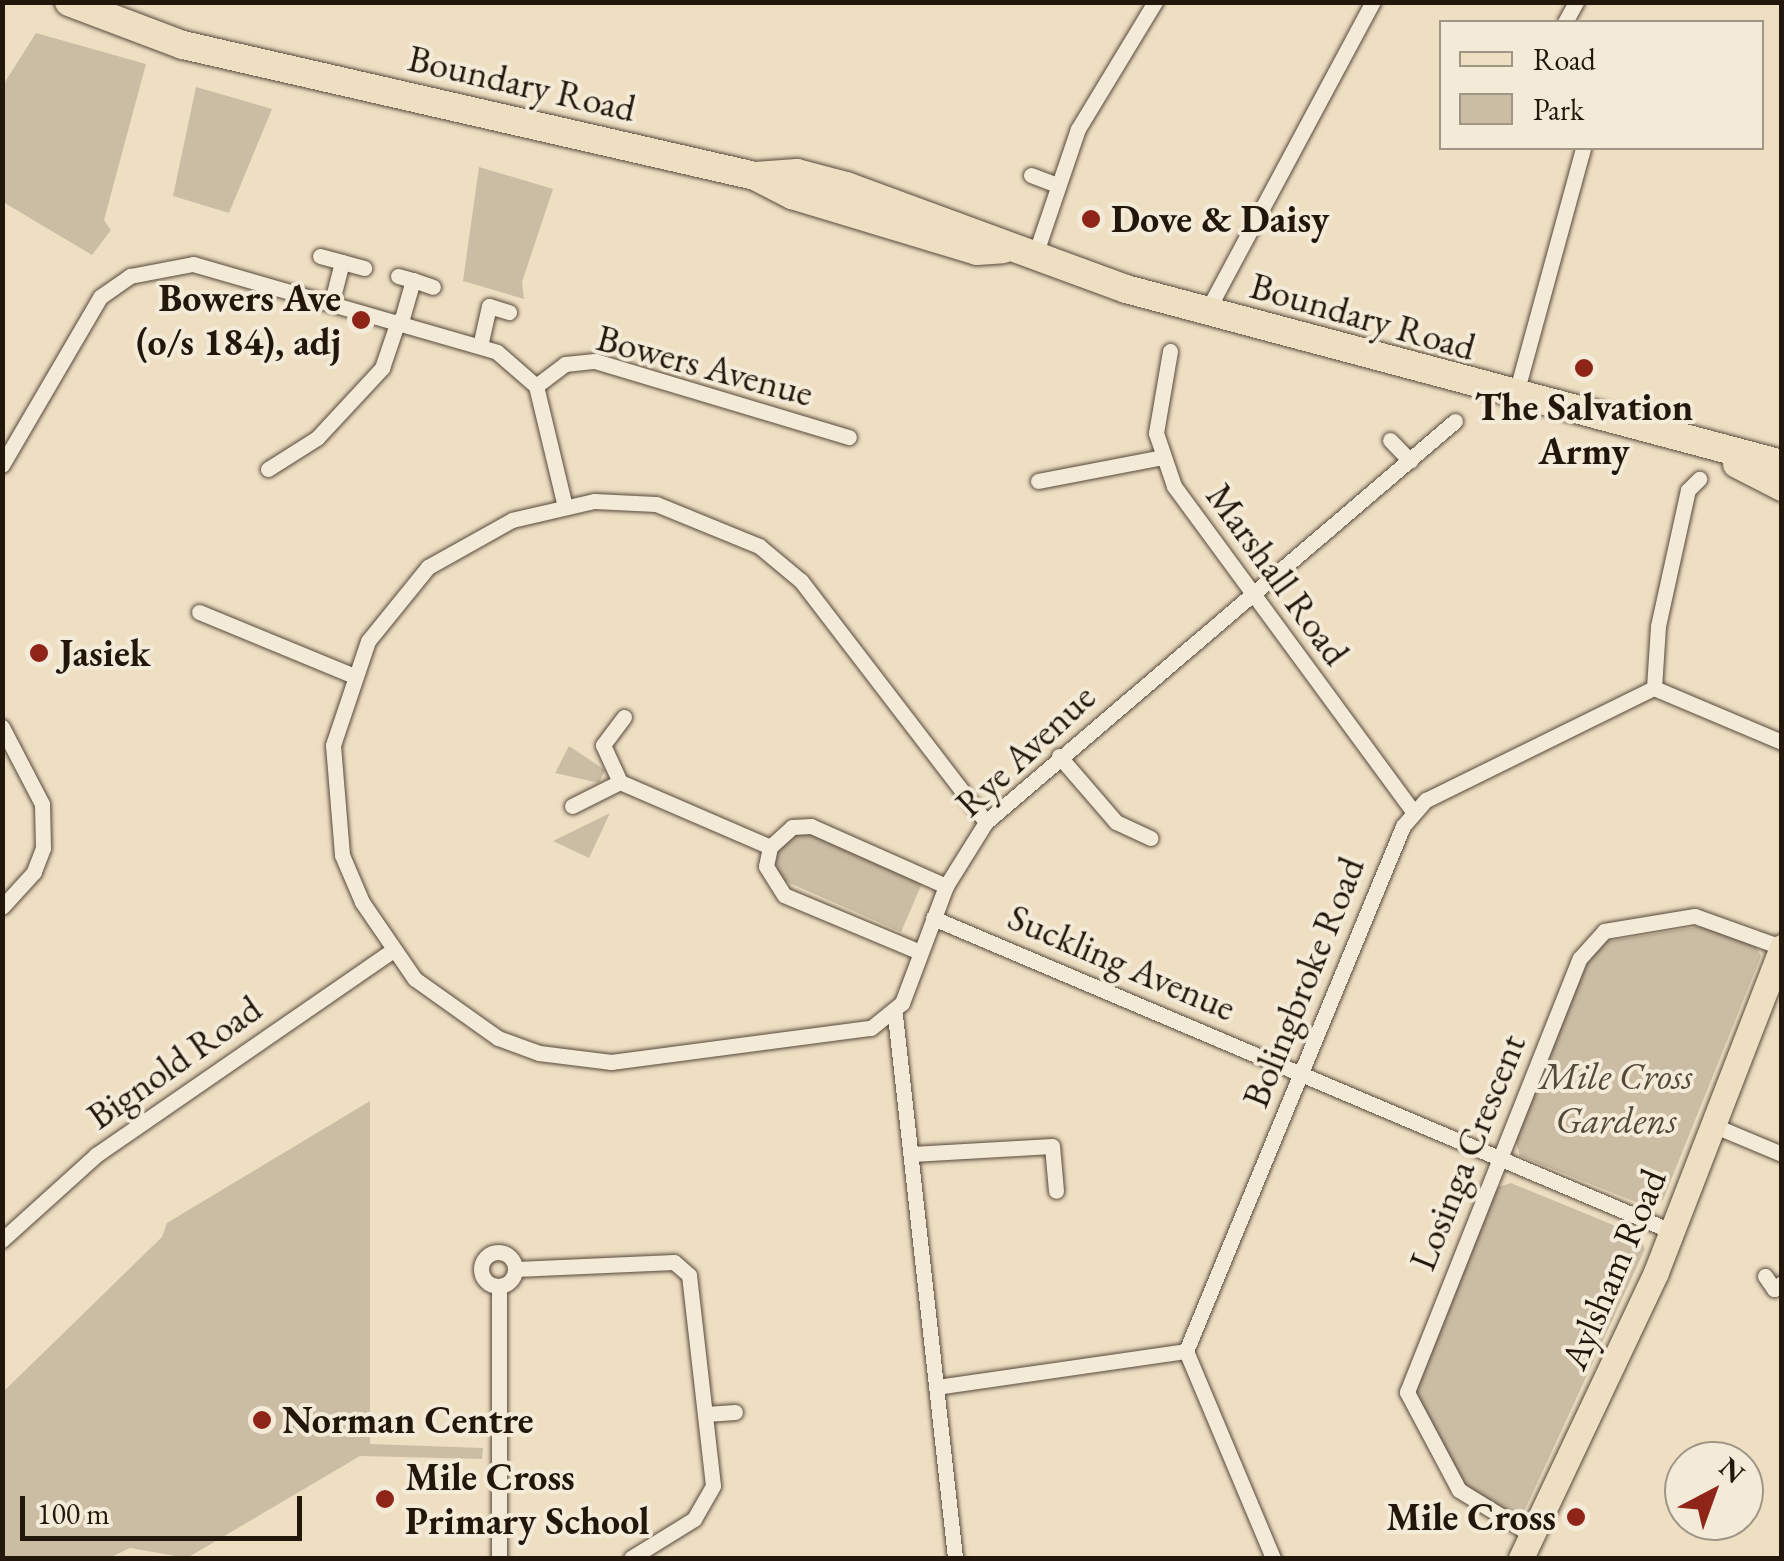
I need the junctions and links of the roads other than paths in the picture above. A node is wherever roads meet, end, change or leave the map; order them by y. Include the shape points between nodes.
1 (70, 2) edge
2 (1155, 2) edge
3 (1373, 2) edge
4 (125, 11) edge
5 (1581, 150) edge
6 (1031, 175) dead end
7 (1058, 185) junction
8 (320, 256) dead end
9 (1034, 258) junction
10 (342, 262) junction
11 (364, 268) dead end
12 (433, 287) dead end
13 (332, 301) junction
14 (1207, 311) junction
15 (509, 312) dead end
16 (400, 322) junction
17 (480, 346) junction
18 (1170, 350) dead end
19 (536, 386) junction
20 (1516, 397) junction
21 (1456, 421) dead end
22 (849, 438) dead end
23 (1390, 440) dead end
24 (1705, 446) junction
25 (1782, 453) edge
26 (1163, 457) junction
27 (1410, 461) junction
28 (2, 465) edge
29 (268, 469) dead end
30 (1698, 479) dead end
31 (1038, 482) dead end
32 (1781, 482) edge
33 (565, 506) junction
34 (1249, 595) junction
35 (199, 612) dead end
36 (352, 675) junction
37 (1654, 688) junction
38 (624, 717) dead end
39 (2, 727) edge
40 (1782, 742) edge
41 (1059, 756) junction
42 (620, 782) junction
43 (572, 806) dead end
44 (1413, 811) junction
45 (986, 822) junction
46 (1150, 838) dead end
47 (770, 846) junction
48 (946, 886) junction
49 (2, 907) edge
50 (934, 918) junction
51 (1782, 947) edge
52 (393, 950) junction
53 (920, 952) junction
54 (895, 1015) junction
55 (1300, 1072) junction
56 (1715, 1126) junction
57 (912, 1154) junction
58 (1782, 1154) edge
59 (1500, 1156) junction
60 (1056, 1191) dead end
61 (1671, 1231) junction
62 (2, 1240) edge
63 (516, 1268) junction
64 (499, 1286) junction
65 (1186, 1351) junction
66 (936, 1387) junction
67 (735, 1412) dead end
68 (706, 1414) junction
69 (1526, 1547) edge
70 (500, 1558) edge
71 (631, 1558) edge
72 (955, 1558) edge
73 (1272, 1558) edge

1 - 4 highway, Boundary Road
2 - 7 street via 1078,129
3 - 14 street
4 - 9 highway, Boundary Road via 183,45 755,176 797,173 846,186 967,226
5 - 20 street
6 - 7 street
7 - 9 street
8 - 10 street
9 - 14 highway, Boundary Road
10 - 11 street
10 - 13 street
12 - 16 street via 405,278
13 - 16 street
13 - 28 street via 193,264 130,276 85,319
14 - 20 highway, Boundary Road
15 - 17 street via 481,303
16 - 17 street
16 - 29 street via 382,368 317,438
17 - 19 street via 516,364
18 - 26 street, Marshall Road via 1156,432
19 - 22 street, Bowers Avenue via 565,364 594,362
19 - 33 street
20 - 24 highway, Boundary Road
21 - 27 street, Rye Avenue
23 - 27 street
24 - 25 highway, Boundary Road
24 - 32 highway, Boundary Road
26 - 31 street
26 - 34 street, Marshall Road
27 - 34 street, Rye Avenue
30 - 37 street via 1688,490 1658,626
33 - 36 street via 512,520 428,567 387,613
33 - 45 street via 656,504 759,546 830,613
34 - 41 street, Rye Avenue
34 - 44 street, Marshall Road
35 - 36 street
36 - 52 street via 333,745 342,854
37 - 40 street
37 - 44 street
38 - 42 street via 603,745
39 - 49 street via 42,804 43,848 34,872
41 - 45 street, Rye Avenue
41 - 46 street via 1116,822
42 - 43 street
42 - 47 street
44 - 55 street, Bolingbroke Road
45 - 48 street, Rye Avenue
47 - 48 street via 792,827 811,826
47 - 53 street via 766,866 784,896
48 - 50 street, Rye Avenue
50 - 53 street, Rye Avenue
50 - 55 street, Suckling Avenue
51 - 56 main road, Aylsham Road
51 - 59 street, Losinga Crescent via 1695,916 1604,932 1589,941
52 - 54 street via 448,1008 498,1038 575,1060 611,1062 872,1028
52 - 62 street, Bignold Road via 96,1155
53 - 54 street, Rye Avenue
54 - 57 street, Rye Avenue
55 - 59 street, Suckling Avenue
55 - 65 street, Bolingbroke Road
56 - 58 street
56 - 61 main road, Aylsham Road
57 - 60 street via 1052,1146
57 - 66 street, Rye Avenue
59 - 61 street, Suckling Avenue
59 - 69 street, Losinga Crescent via 1407,1392 1459,1490
61 - 69 main road, Aylsham Road
63 - 64 street
63 - 64 street via 496,1251 484,1259 481,1273
63 - 68 street via 684,1267
64 - 70 street
65 - 66 street
65 - 73 street
66 - 72 street, Rye Avenue
67 - 68 street
68 - 71 street via 708,1506

